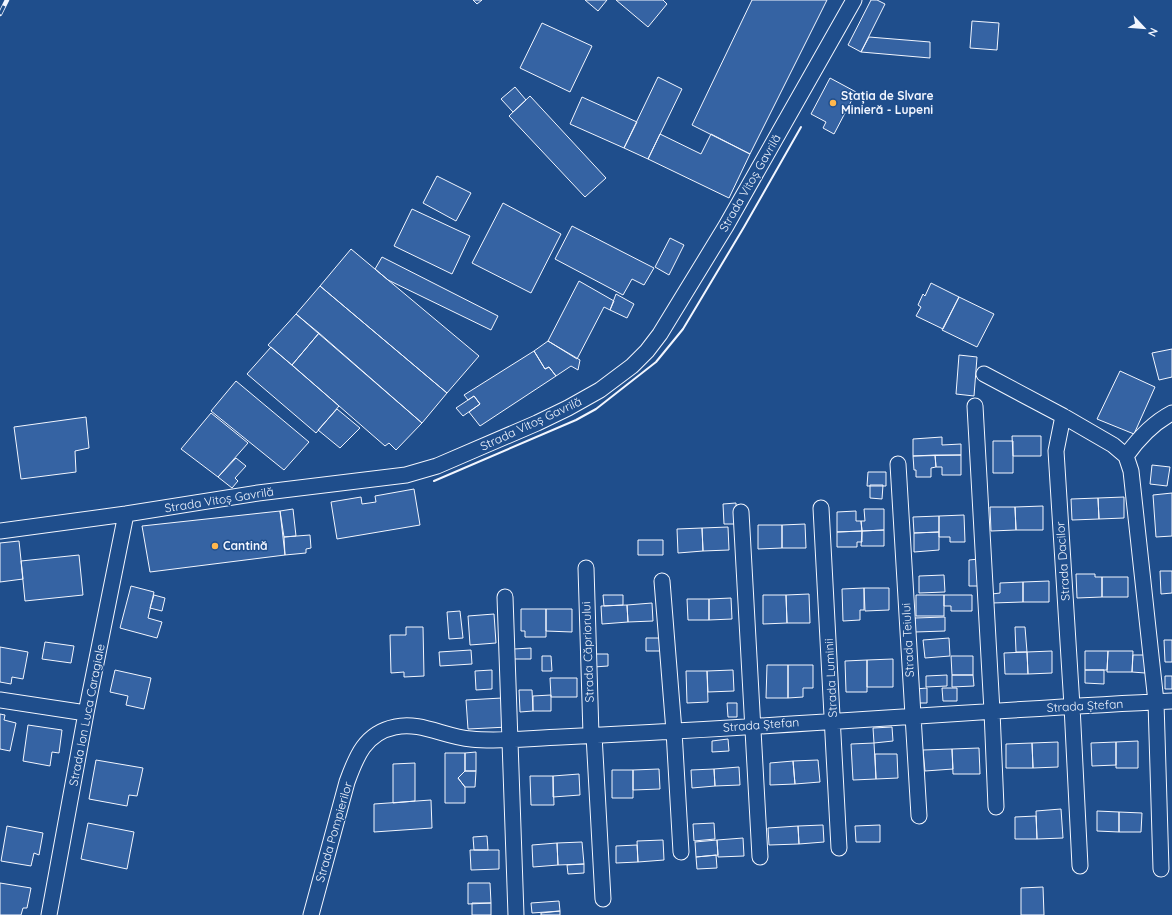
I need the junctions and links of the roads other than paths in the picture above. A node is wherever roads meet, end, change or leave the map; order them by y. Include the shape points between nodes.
1 (854, 0) edge
2 (984, 374) dead end
3 (975, 406) dead end
4 (1172, 413) edge
5 (1063, 416) junction
6 (1126, 456) junction
7 (898, 464) dead end
8 (821, 508) dead end
9 (741, 512) dead end
10 (126, 514) junction
11 (0, 531) edge
12 (586, 568) dead end
13 (662, 581) dead end
14 (505, 597) dead end
15 (0, 700) edge
16 (1172, 701) edge
17 (1156, 702) junction
18 (1072, 706) junction
19 (992, 711) junction
20 (86, 713) junction
21 (912, 716) junction
22 (833, 721) junction
23 (753, 726) junction
24 (674, 730) junction
25 (593, 735) junction
26 (511, 739) junction
27 (361, 750) joint
28 (996, 807) dead end
29 (919, 816) dead end
30 (839, 848) dead end
31 (681, 852) dead end
32 (760, 857) dead end
33 (1080, 866) dead end
34 (1161, 869) dead end
35 (603, 899) dead end
36 (49, 915) edge
37 (311, 915) edge
38 (516, 915) edge

1 - 10 street, Strada Vitoș Gavrilă via 726,226 660,334 632,366 600,390 523,429 437,466 406,475 258,493
2 - 5 street
3 - 19 street
4 - 6 street via 1149,429
5 - 6 street via 1113,445
5 - 18 street, Strada Dacilor via 1056,451
6 - 17 street via 1131,471
7 - 21 street, Strada Teiului
8 - 22 street, Strada Luminii
9 - 23 street
10 - 11 street, Strada Vitoș Gavrilă
10 - 20 street, Strada Ion Luca Caragiale
12 - 25 street, Strada Căpriorului
13 - 24 street
14 - 26 street
15 - 20 street
16 - 17 street, Strada Ștefan
17 - 18 street, Strada Ștefan
17 - 34 street
18 - 19 street, Strada Ștefan
18 - 33 street, Strada Dacilor
19 - 21 street, Strada Ștefan
19 - 28 street
20 - 36 street, Strada Ion Luca Caragiale
21 - 22 street, Strada Ștefan
21 - 29 street, Strada Teiului
22 - 23 street, Strada Ștefan
22 - 30 street, Strada Luminii
23 - 24 street, Strada Ștefan
23 - 32 street
24 - 25 street, Strada Ștefan
24 - 31 street
25 - 26 street, Strada Ștefan
25 - 35 street, Strada Căpriorului
26 - 27 street, Strada Ștefan via 464,739 420,727 396,726 369,739
26 - 38 street
27 - 37 street, Strada Pompierilor via 347,782

